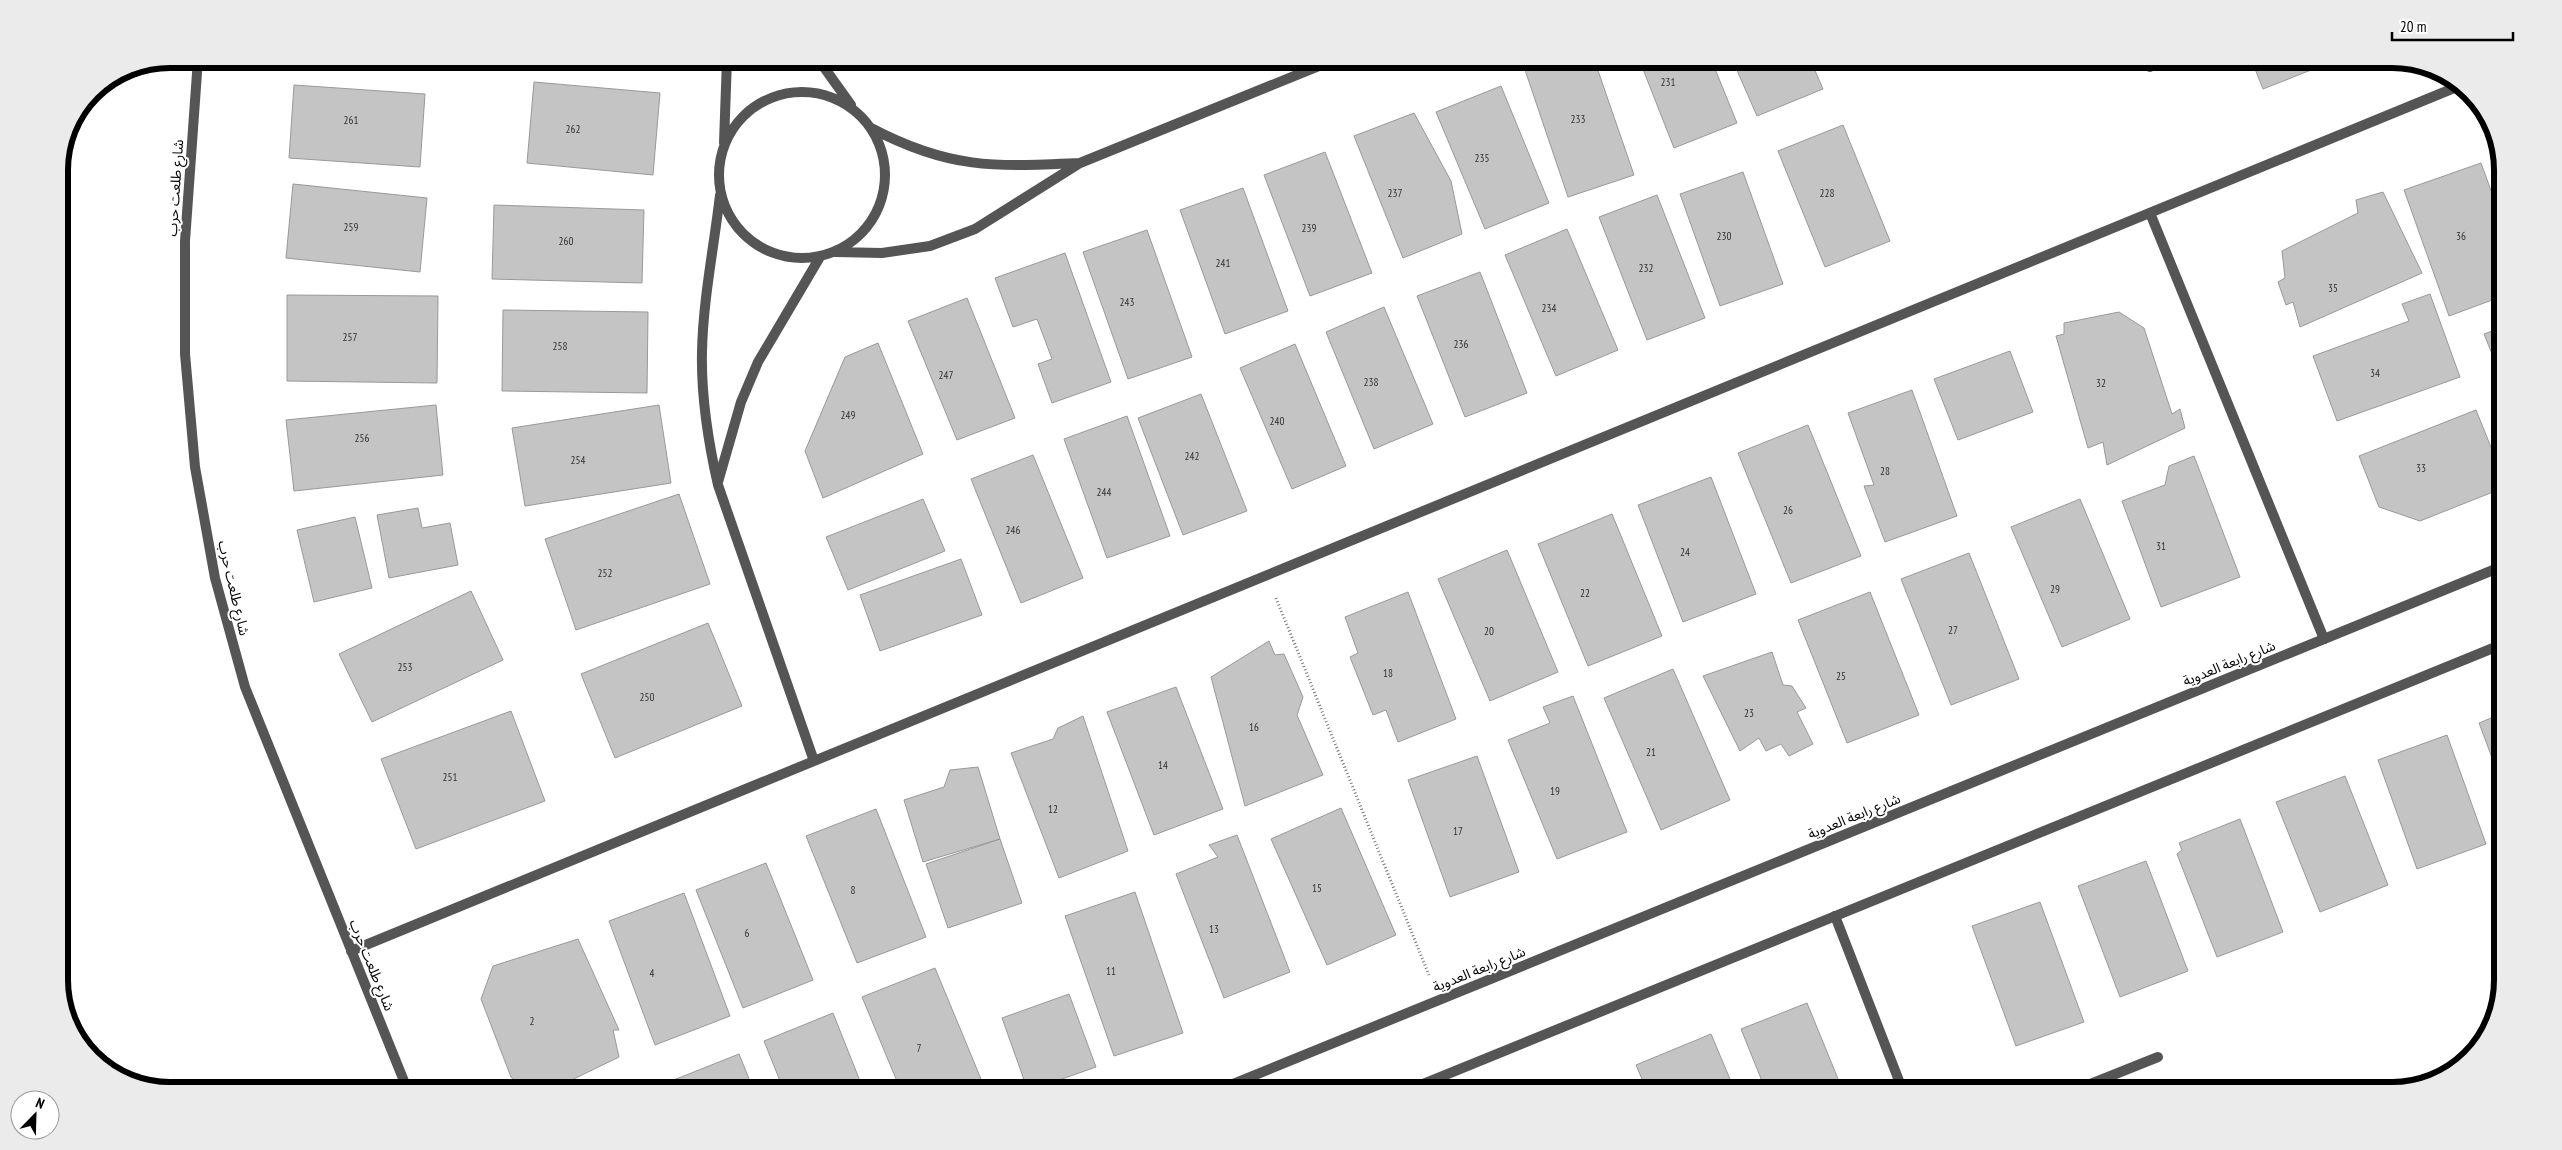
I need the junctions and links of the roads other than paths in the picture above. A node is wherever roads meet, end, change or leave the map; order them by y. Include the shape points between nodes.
1 (1315, 67) edge
2 (197, 68) edge
3 (727, 68) edge
4 (824, 68) edge
5 (2453, 88) edge
6 (853, 108) junction
7 (871, 128) junction
8 (724, 144) junction
9 (1080, 163) junction
10 (720, 195) junction
11 (2150, 213) junction
12 (835, 252) junction
13 (820, 257) junction
14 (718, 485) junction
15 (2494, 570) edge
16 (2324, 639) junction
17 (2494, 648) edge
18 (814, 761) junction
19 (1835, 916) junction
20 (351, 950) junction
21 (2158, 1057) dead end
22 (404, 1082) edge
23 (1238, 1082) edge
24 (1428, 1082) edge
25 (1900, 1082) edge
26 (2096, 1082) edge

1 - 9 street
2 - 20 street, شارع طلعت حرب via 185,242 185,354 195,467 215,578 244,687
3 - 8 street
4 - 6 street
5 - 11 street
6 - 7 street
6 - 8 street via 830,96 805,91 779,94 756,105 736,122
7 - 9 street via 937,157 972,164
7 - 12 street via 882,150 886,174 883,199 872,221 856,240
8 - 10 street via 718,169
9 - 12 street via 975,229 939,242 882,253
10 - 13 street via 730,218 748,238 769,252 794,258
10 - 14 street via 702,351 708,441
11 - 16 street
11 - 18 street
12 - 13 street
13 - 14 street via 758,362 741,402
14 - 18 street
15 - 16 street, شارع رابعة العدوية
16 - 23 street, شارع رابعة العدوية
17 - 19 street
18 - 20 street
19 - 24 street
19 - 25 street
20 - 22 street, شارع طلعت حرب
21 - 26 street

